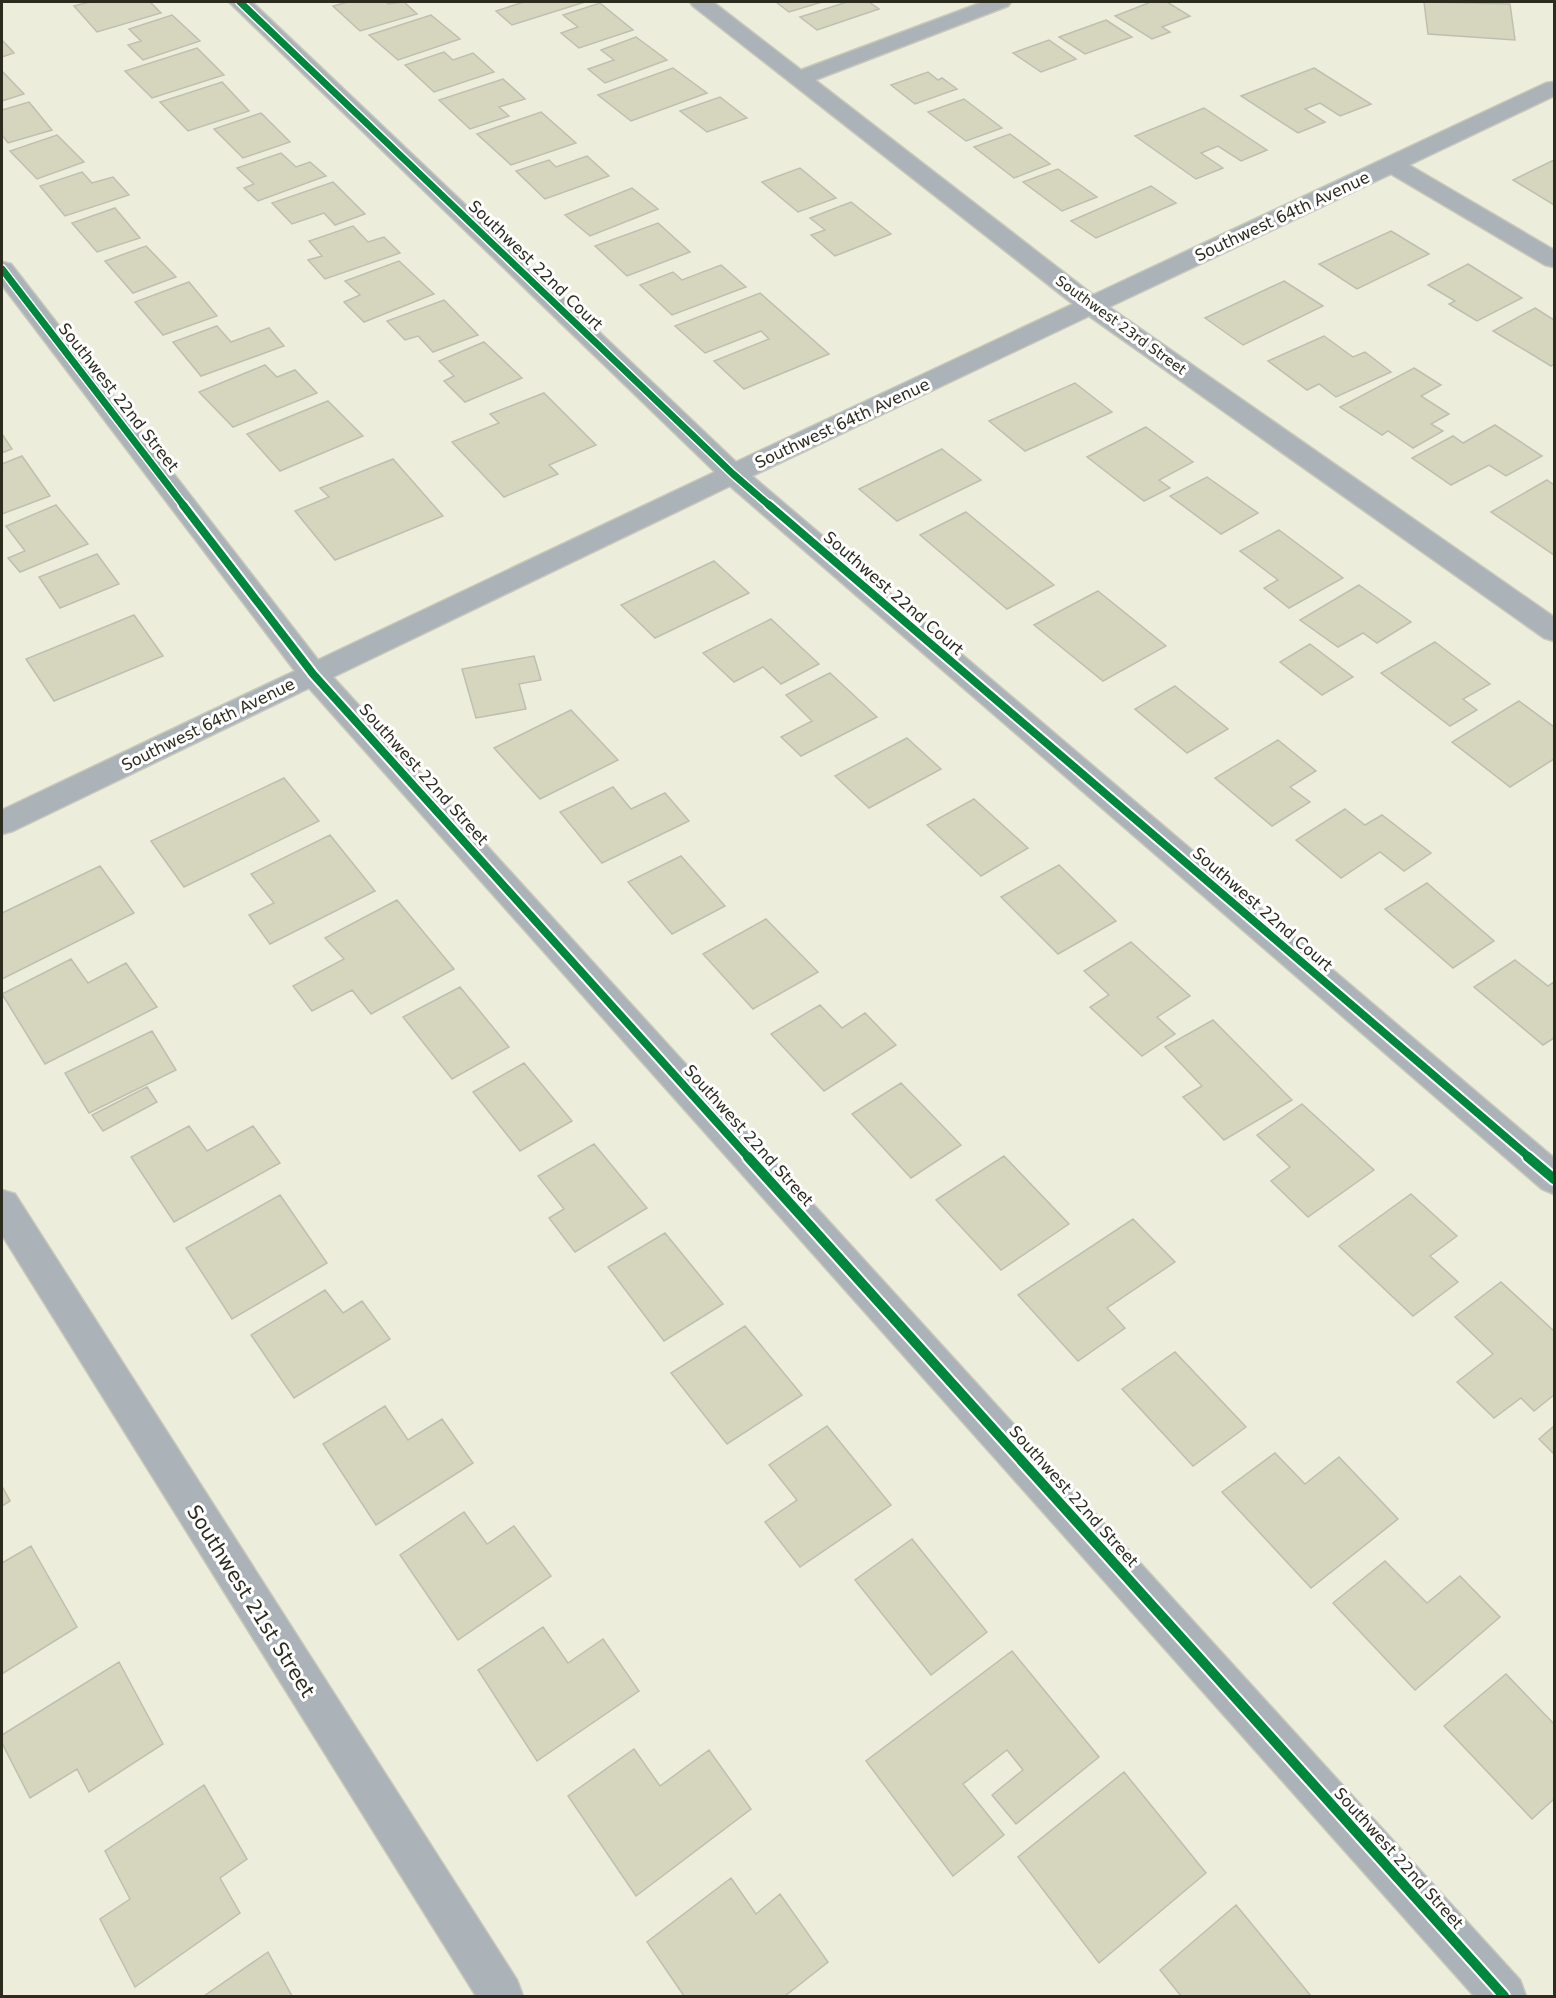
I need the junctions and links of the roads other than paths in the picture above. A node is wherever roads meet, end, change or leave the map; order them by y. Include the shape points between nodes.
1 (240, 2) edge
2 (700, 2) edge
3 (1001, 2) edge
4 (801, 78) junction
5 (1554, 88) edge
6 (1391, 164) junction
7 (1554, 260) edge
8 (2, 269) edge
9 (1090, 306) junction
10 (733, 474) junction
11 (1554, 631) edge
12 (313, 674) junction
13 (2, 823) edge
14 (1554, 1179) edge
15 (2, 1205) edge
16 (501, 1996) edge
17 (1504, 1996) edge

1 - 10 street, Southwest 22nd Court
2 - 4 street, Southwest 23rd Street
3 - 4 street
4 - 9 street, Southwest 23rd Street
5 - 6 street, Southwest 64th Avenue
6 - 7 street
6 - 9 street, Southwest 64th Avenue
8 - 12 street, Southwest 22nd Street
9 - 10 street, Southwest 64th Avenue
9 - 11 street, Southwest 23rd Street
10 - 12 street, Southwest 64th Avenue
10 - 14 street, Southwest 22nd Court
12 - 13 street, Southwest 64th Avenue
12 - 17 street, Southwest 22nd Street
15 - 16 street, Southwest 21st Street

